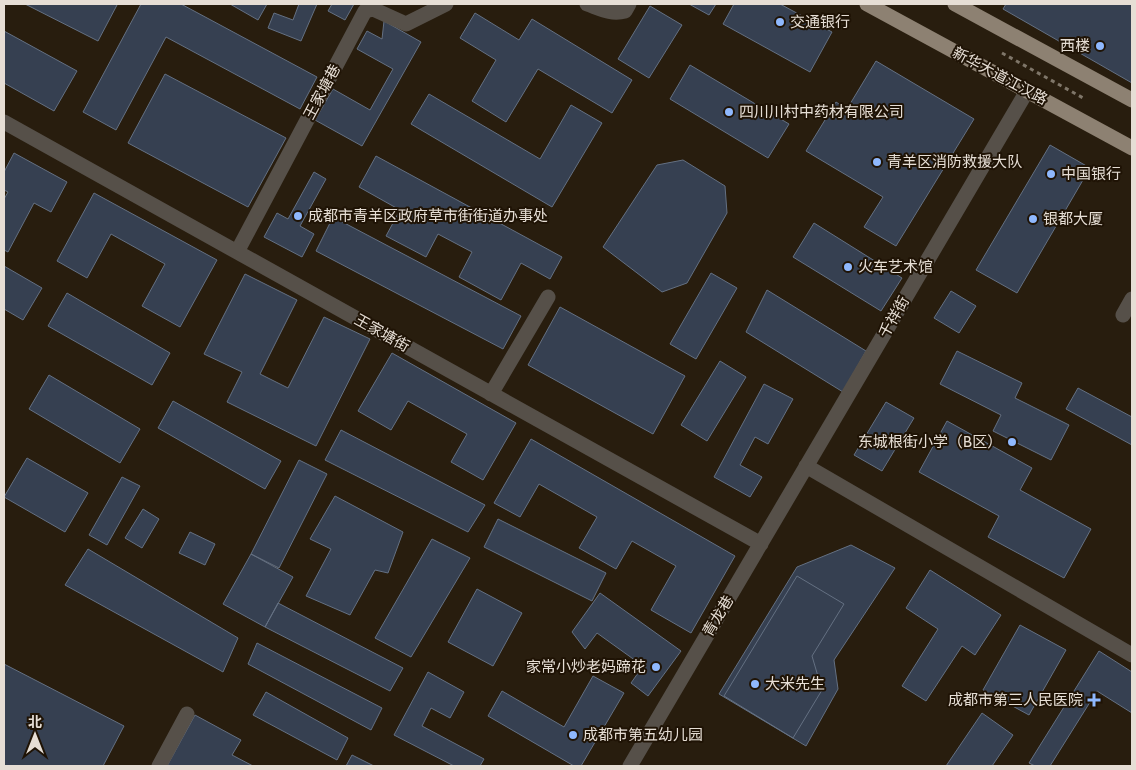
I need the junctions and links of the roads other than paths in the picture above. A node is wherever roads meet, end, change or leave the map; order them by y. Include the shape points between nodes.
1 (446, 4) edge
2 (587, 4) edge
3 (629, 4) edge
4 (867, 4) edge
5 (955, 4) edge
6 (1027, 91) junction
7 (1132, 100) edge
8 (4, 122) edge
9 (1132, 148) edge
10 (237, 252) junction
11 (548, 297) dead end
12 (1132, 299) edge
13 (1123, 315) dead end
14 (491, 394) junction
15 (806, 466) junction
16 (761, 544) junction
17 (1132, 655) edge
18 (187, 714) dead end
19 (159, 766) edge
20 (630, 766) edge

1 - 10 street, 王家塘巷 via 406,24 373,9 365,11
2 - 3 street via 618,13 625,11
4 - 6 main road, 新华大道江汉路
5 - 7 main road
6 - 9 main road, 新华大道江汉路
6 - 15 street, 千祥街
8 - 10 street, 王家塘街
10 - 14 street, 王家塘街
11 - 14 street
12 - 13 street
14 - 16 street, 王家塘街
15 - 16 street, 青龙巷
15 - 17 street
16 - 20 street, 青龙巷
18 - 19 street

